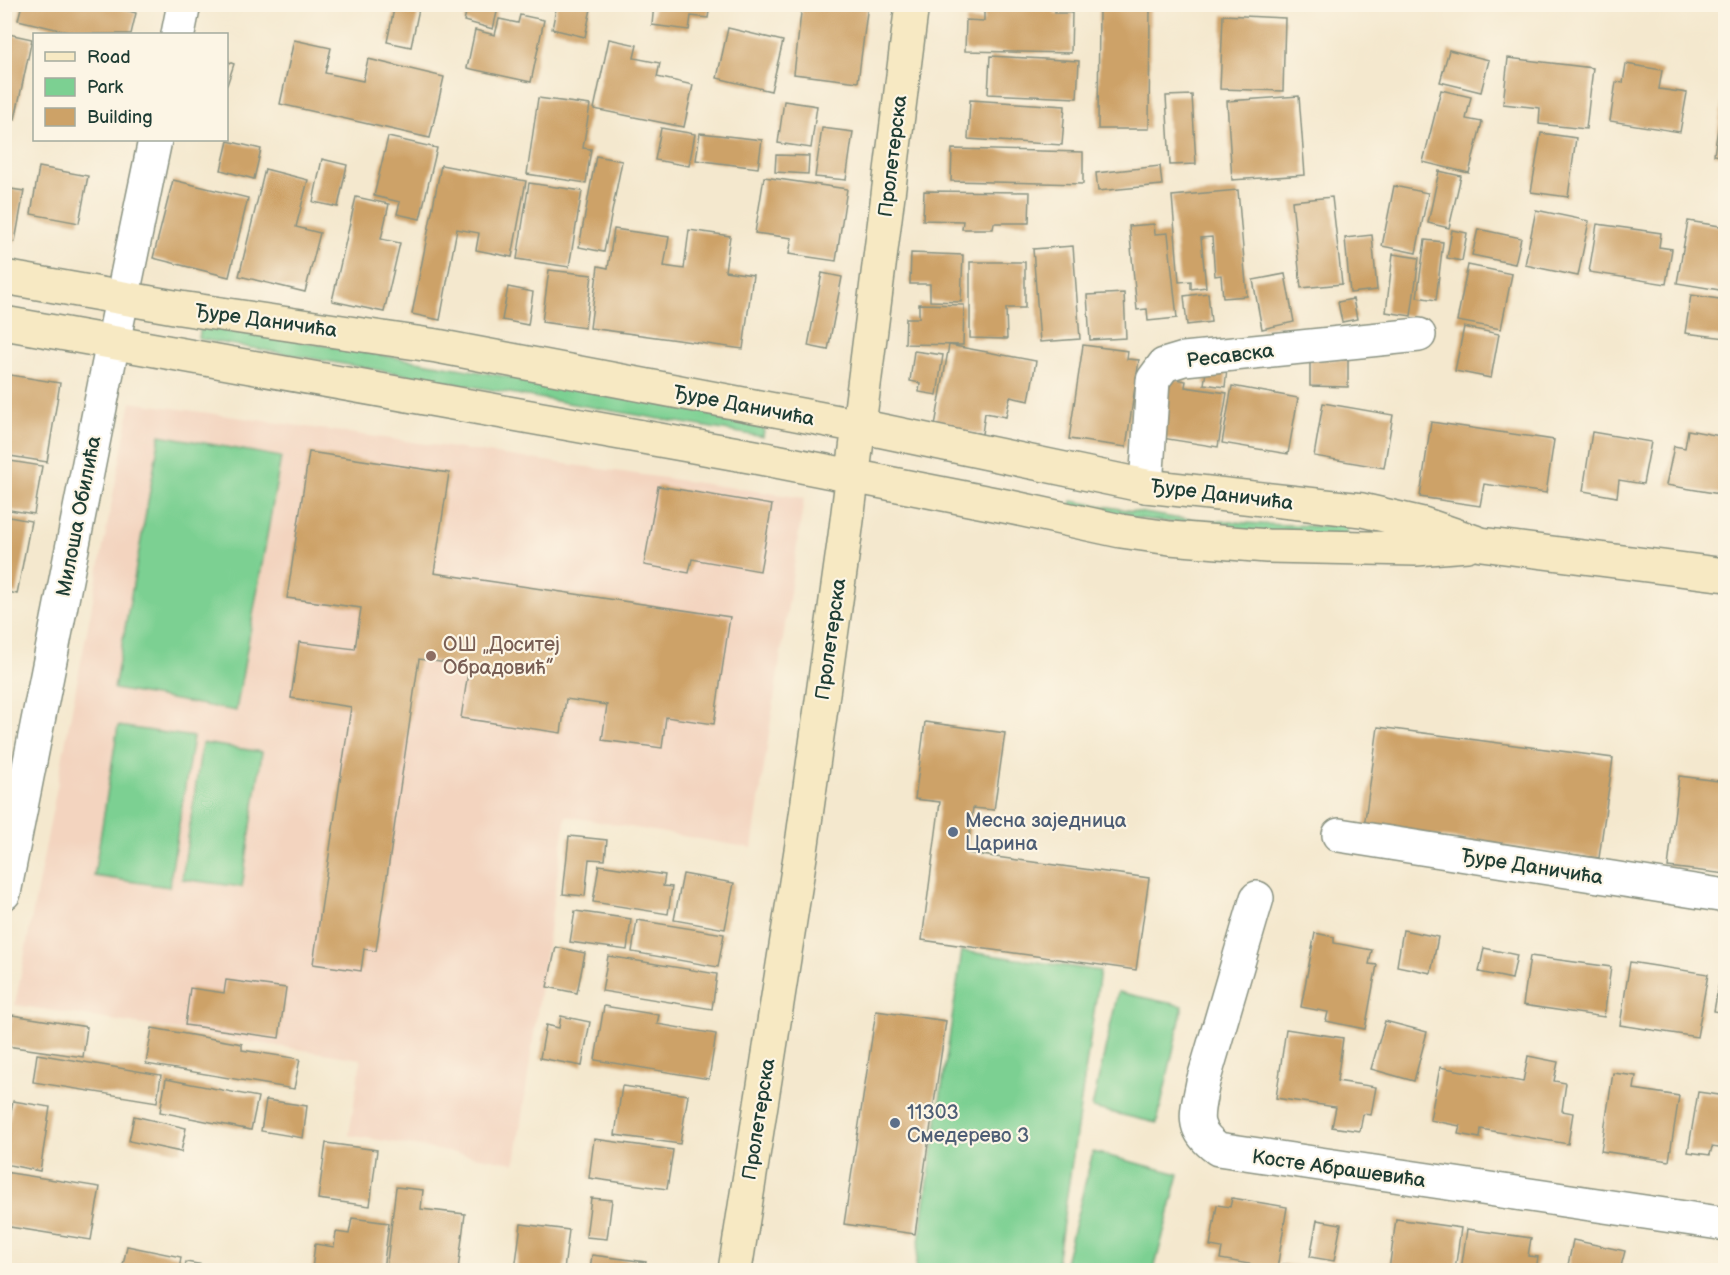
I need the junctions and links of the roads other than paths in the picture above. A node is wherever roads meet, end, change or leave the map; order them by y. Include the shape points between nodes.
1 (184, 4) edge
2 (912, 4) edge
3 (178, 33) edge
4 (155, 141) edge
5 (4, 278) edge
6 (122, 297) junction
7 (4, 323) edge
8 (1419, 335) dead end
9 (112, 343) junction
10 (859, 426) junction
11 (852, 476) junction
12 (1146, 486) junction
13 (1481, 544) junction
14 (1725, 575) edge
15 (1339, 835) dead end
16 (4, 893) edge
17 (1725, 896) edge
18 (1257, 898) dead end
19 (1725, 1224) edge
20 (735, 1270) edge

1 - 3 street
2 - 10 street, Пролетерска
4 - 6 street, Милоша Обилића
5 - 6 street, Ђуре Даничића
6 - 9 street, Милоша Обилића
6 - 10 street, Ђуре Даничића via 436,346
7 - 9 street, Ђуре Даничића
8 - 12 street, Ресавска via 1184,358 1164,365 1154,380
9 - 11 street, Ђуре Даничића
9 - 16 street, Милоша Обилића
10 - 11 street, Пролетерска
10 - 12 street, Ђуре Даничића
11 - 13 street, Ђуре Даничића via 1170,538 1267,546 1386,549
11 - 20 street, Пролетерска via 802,844
12 - 13 street, Ђуре Даничића via 1362,510 1423,524
13 - 14 street, Ђуре Даничића
15 - 17 street, Ђуре Даничића
18 - 19 street, Косте Абрашевића via 1198,1111 1198,1130 1218,1149

